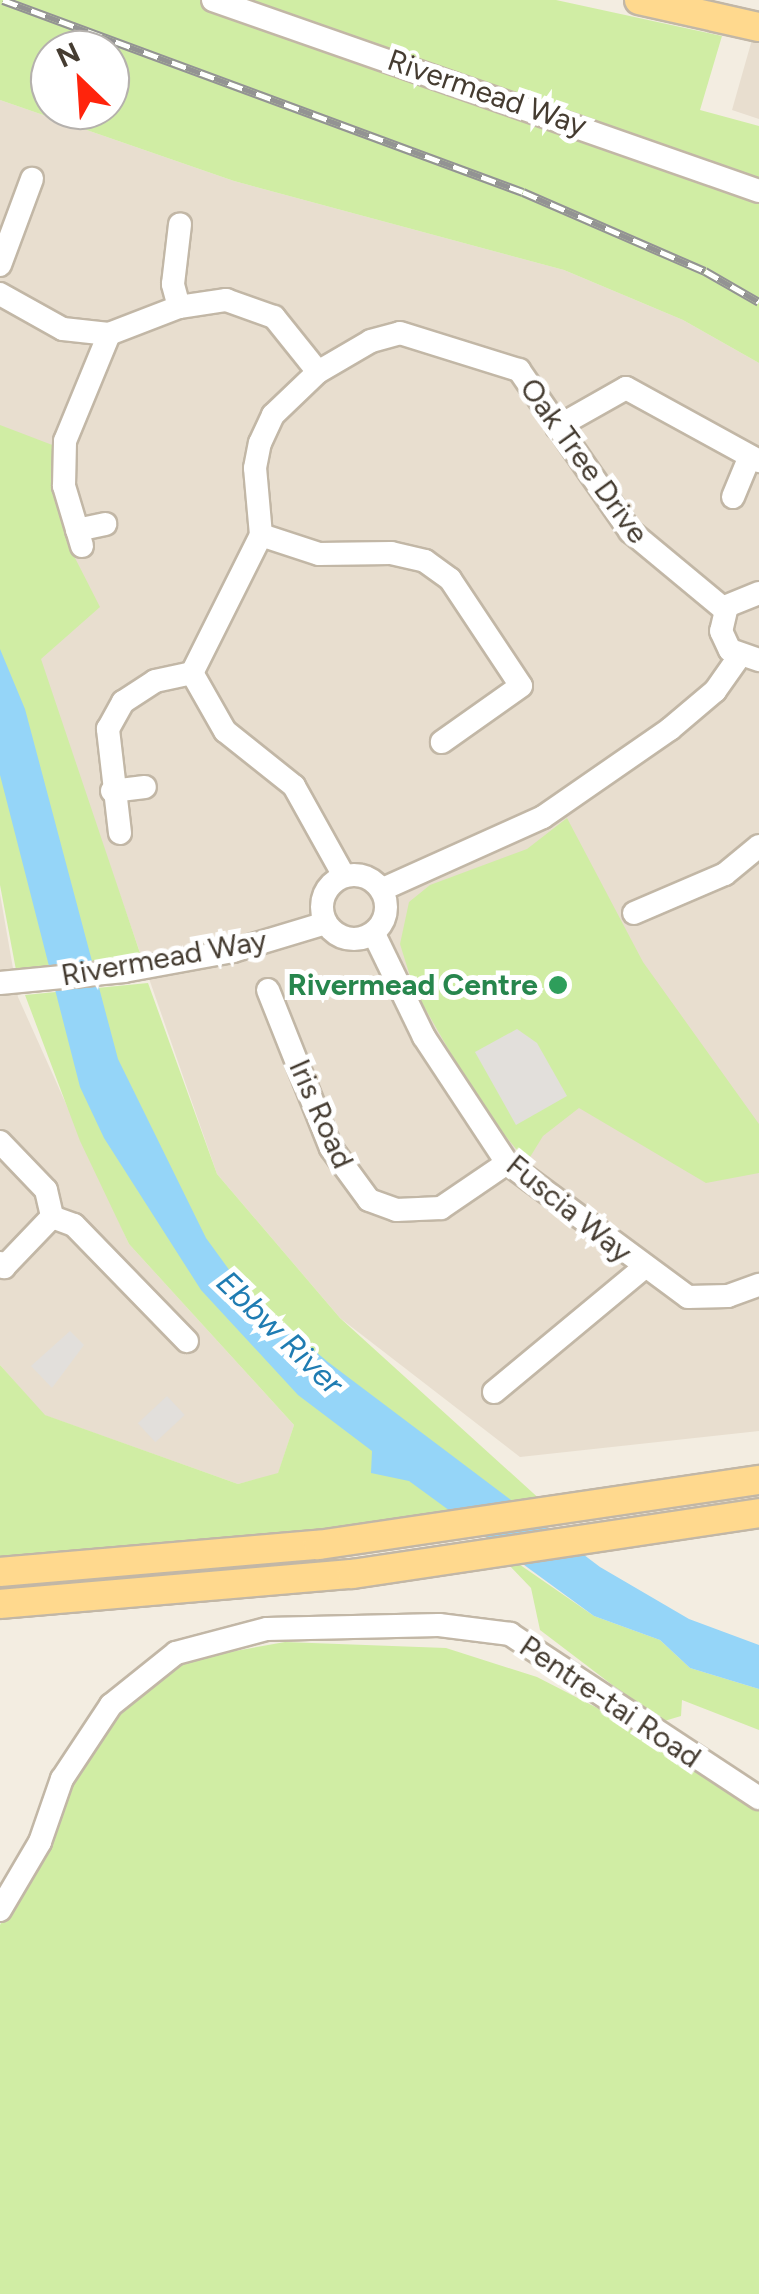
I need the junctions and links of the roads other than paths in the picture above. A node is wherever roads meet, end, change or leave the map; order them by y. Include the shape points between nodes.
1 (212, 0) edge
2 (639, 0) edge
3 (753, 19) edge
4 (32, 180) dead end
5 (759, 191) edge
6 (180, 224) dead end
7 (0, 265) edge
8 (0, 294) edge
9 (179, 307) junction
10 (109, 334) junction
11 (318, 372) junction
12 (557, 427) junction
13 (754, 458) edge
14 (733, 497) dead end
15 (105, 524) dead end
16 (261, 535) junction
17 (759, 594) edge
18 (725, 610) junction
19 (749, 659) edge
20 (192, 673) junction
21 (442, 742) dead end
22 (145, 788) dead end
23 (112, 791) junction
24 (120, 832) dead end
25 (759, 846) edge
26 (344, 876) junction
27 (383, 890) junction
28 (634, 913) dead end
29 (326, 923) junction
30 (374, 934) junction
31 (4, 982) edge
32 (268, 990) dead end
33 (0, 1142) edge
34 (507, 1163) junction
35 (52, 1217) junction
36 (642, 1269) junction
37 (6, 1271) edge
38 (759, 1285) edge
39 (186, 1341) dead end
40 (494, 1392) dead end
41 (759, 1480) edge
42 (759, 1512) edge
43 (0, 1572) edge
44 (0, 1604) edge
45 (759, 1798) edge
46 (0, 1910) edge

1 - 5 street, Rivermead Way
2 - 3 main road
4 - 7 street
6 - 9 street via 173,284
8 - 10 street via 63,329
9 - 10 street
9 - 11 street via 226,300 274,317
10 - 15 street via 64,441 64,486 79,538
11 - 12 street, Oak Tree Drive via 400,333 519,370
11 - 16 street, Oak Tree Drive via 273,415 260,443 255,468
12 - 13 street via 626,388
12 - 18 street, Oak Tree Drive via 630,531
13 - 14 street
16 - 20 street
16 - 21 street via 319,554 391,553 425,562 450,579 521,686
17 - 18 street via 736,598
18 - 19 street via 720,631
19 - 27 street via 670,729 544,817
20 - 23 street via 155,681 123,702 108,729
20 - 26 street via 225,731 294,786
22 - 23 street
23 - 24 street
25 - 28 street via 725,874
26 - 27 street via 362,876
26 - 29 street via 324,896
27 - 30 street via 386,911
29 - 30 street via 350,939
29 - 31 street, Rivermead Way via 124,971
30 - 34 street, Fuscia Way via 424,1038
32 - 34 street, Iris Road via 331,1148 369,1200 396,1210 442,1208
33 - 35 street via 46,1190
34 - 36 street, Fuscia Way
35 - 37 street
35 - 39 street via 74,1225
36 - 38 street, Fuscia Way via 688,1297 728,1296
36 - 40 street
41 - 43 main road via 412,1532
42 - 44 main road via 434,1563
45 - 46 street, Pentre-tai Road via 510,1634 439,1624 266,1629 176,1653 111,1705 62,1779 40,1842

